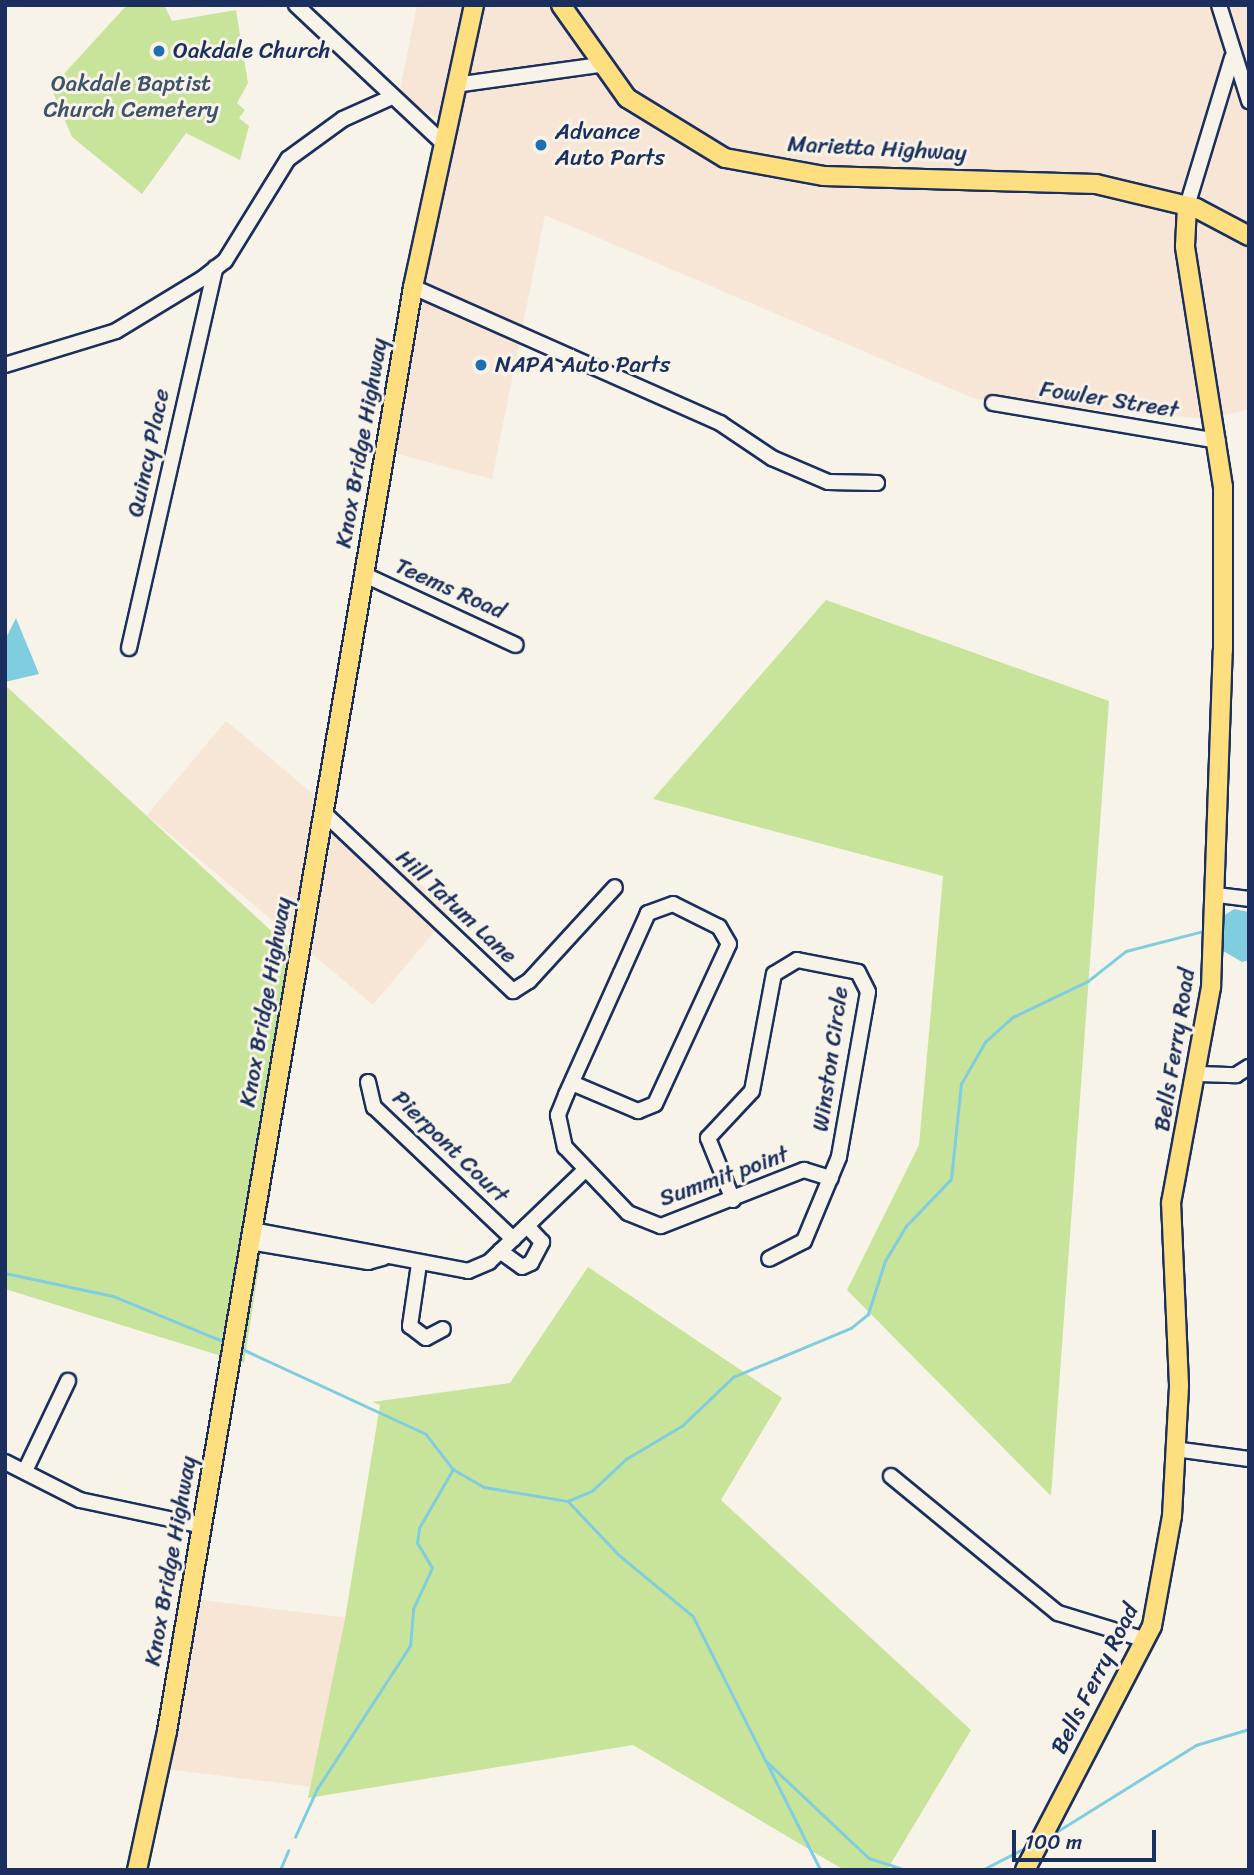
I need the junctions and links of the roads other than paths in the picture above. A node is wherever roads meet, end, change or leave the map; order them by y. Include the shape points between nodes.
1 (296, 5) edge
2 (474, 5) edge
3 (561, 5) edge
4 (1219, 5) edge
5 (1233, 58) junction
6 (599, 65) junction
7 (455, 85) junction
8 (1247, 94) edge
9 (392, 97) junction
10 (442, 142) junction
11 (1187, 206) junction
12 (1249, 236) edge
13 (215, 268) junction
14 (413, 287) junction
15 (5, 365) edge
16 (993, 403) dead end
17 (1218, 441) junction
18 (877, 483) dead end
19 (365, 575) junction
20 (516, 645) dead end
21 (129, 648) dead end
22 (324, 813) junction
23 (615, 887) dead end
24 (1217, 895) junction
25 (1249, 899) edge
26 (1249, 1067) edge
27 (1199, 1074) junction
28 (368, 1082) dead end
29 (572, 1083) junction
30 (585, 1170) junction
31 (831, 1178) junction
32 (733, 1200) junction
33 (527, 1226) junction
34 (251, 1236) junction
35 (513, 1239) junction
36 (500, 1251) junction
37 (769, 1259) dead end
38 (419, 1264) junction
39 (443, 1329) dead end
40 (68, 1381) dead end
41 (1175, 1449) junction
42 (1249, 1459) edge
43 (5, 1462) edge
44 (25, 1471) junction
45 (891, 1476) dead end
46 (202, 1527) junction
47 (1146, 1640) junction
48 (137, 1870) edge
49 (1025, 1870) edge

1 - 9 street
2 - 7 main road
3 - 6 main road, Marietta Highway
4 - 5 street
5 - 8 street
5 - 11 street
6 - 7 street
6 - 11 main road, Marietta Highway via 650,117 703,148 757,166 867,178 1056,179
7 - 10 main road
9 - 10 street
9 - 13 street via 343,119 288,159
10 - 14 main road, Knox Bridge Highway
11 - 12 main road, Marietta Highway
11 - 17 main road, Bells Ferry Road via 1185,246
13 - 15 street via 116,331
13 - 21 street, Quincy Place
14 - 18 street via 720,423 772,458 828,482
14 - 19 main road, Knox Bridge Highway
16 - 17 street, Fowler Street
17 - 24 main road, Bells Ferry Road via 1223,650
19 - 20 street, Teems Road
19 - 22 main road, Knox Bridge Highway
22 - 23 street, Hill Tatum Lane via 513,991 529,981
22 - 34 main road, Knox Bridge Highway
24 - 25 street
24 - 27 main road, Bells Ferry Road
26 - 27 street via 1236,1075
27 - 41 main road, Bells Ferry Road via 1171,1203 1178,1353
28 - 35 street, Pierpont Court via 374,1107
29 - 29 street via 648,913 673,904 719,927 727,952 655,1104 638,1111
29 - 30 street, Summit point via 557,1131
30 - 32 street, Summit point via 644,1223 680,1222
30 - 33 street
31 - 32 street, Summit point via 804,1171
31 - 32 street, Winston Circle via 868,992 858,972 786,961 774,975 752,1091 708,1139
31 - 37 street, Winston Circle via 804,1241
33 - 35 street
33 - 36 street via 542,1249 531,1263 522,1267
34 - 38 street via 368,1262 383,1258
34 - 46 main road, Knox Bridge Highway
35 - 36 street
36 - 38 street via 468,1271
38 - 39 street via 410,1326 426,1338
40 - 44 street
41 - 42 street
41 - 47 main road, Bells Ferry Road via 1166,1578
43 - 44 street
44 - 46 street via 80,1500
45 - 47 street via 1058,1613
46 - 48 main road, Knox Bridge Highway
47 - 49 main road, Bells Ferry Road

